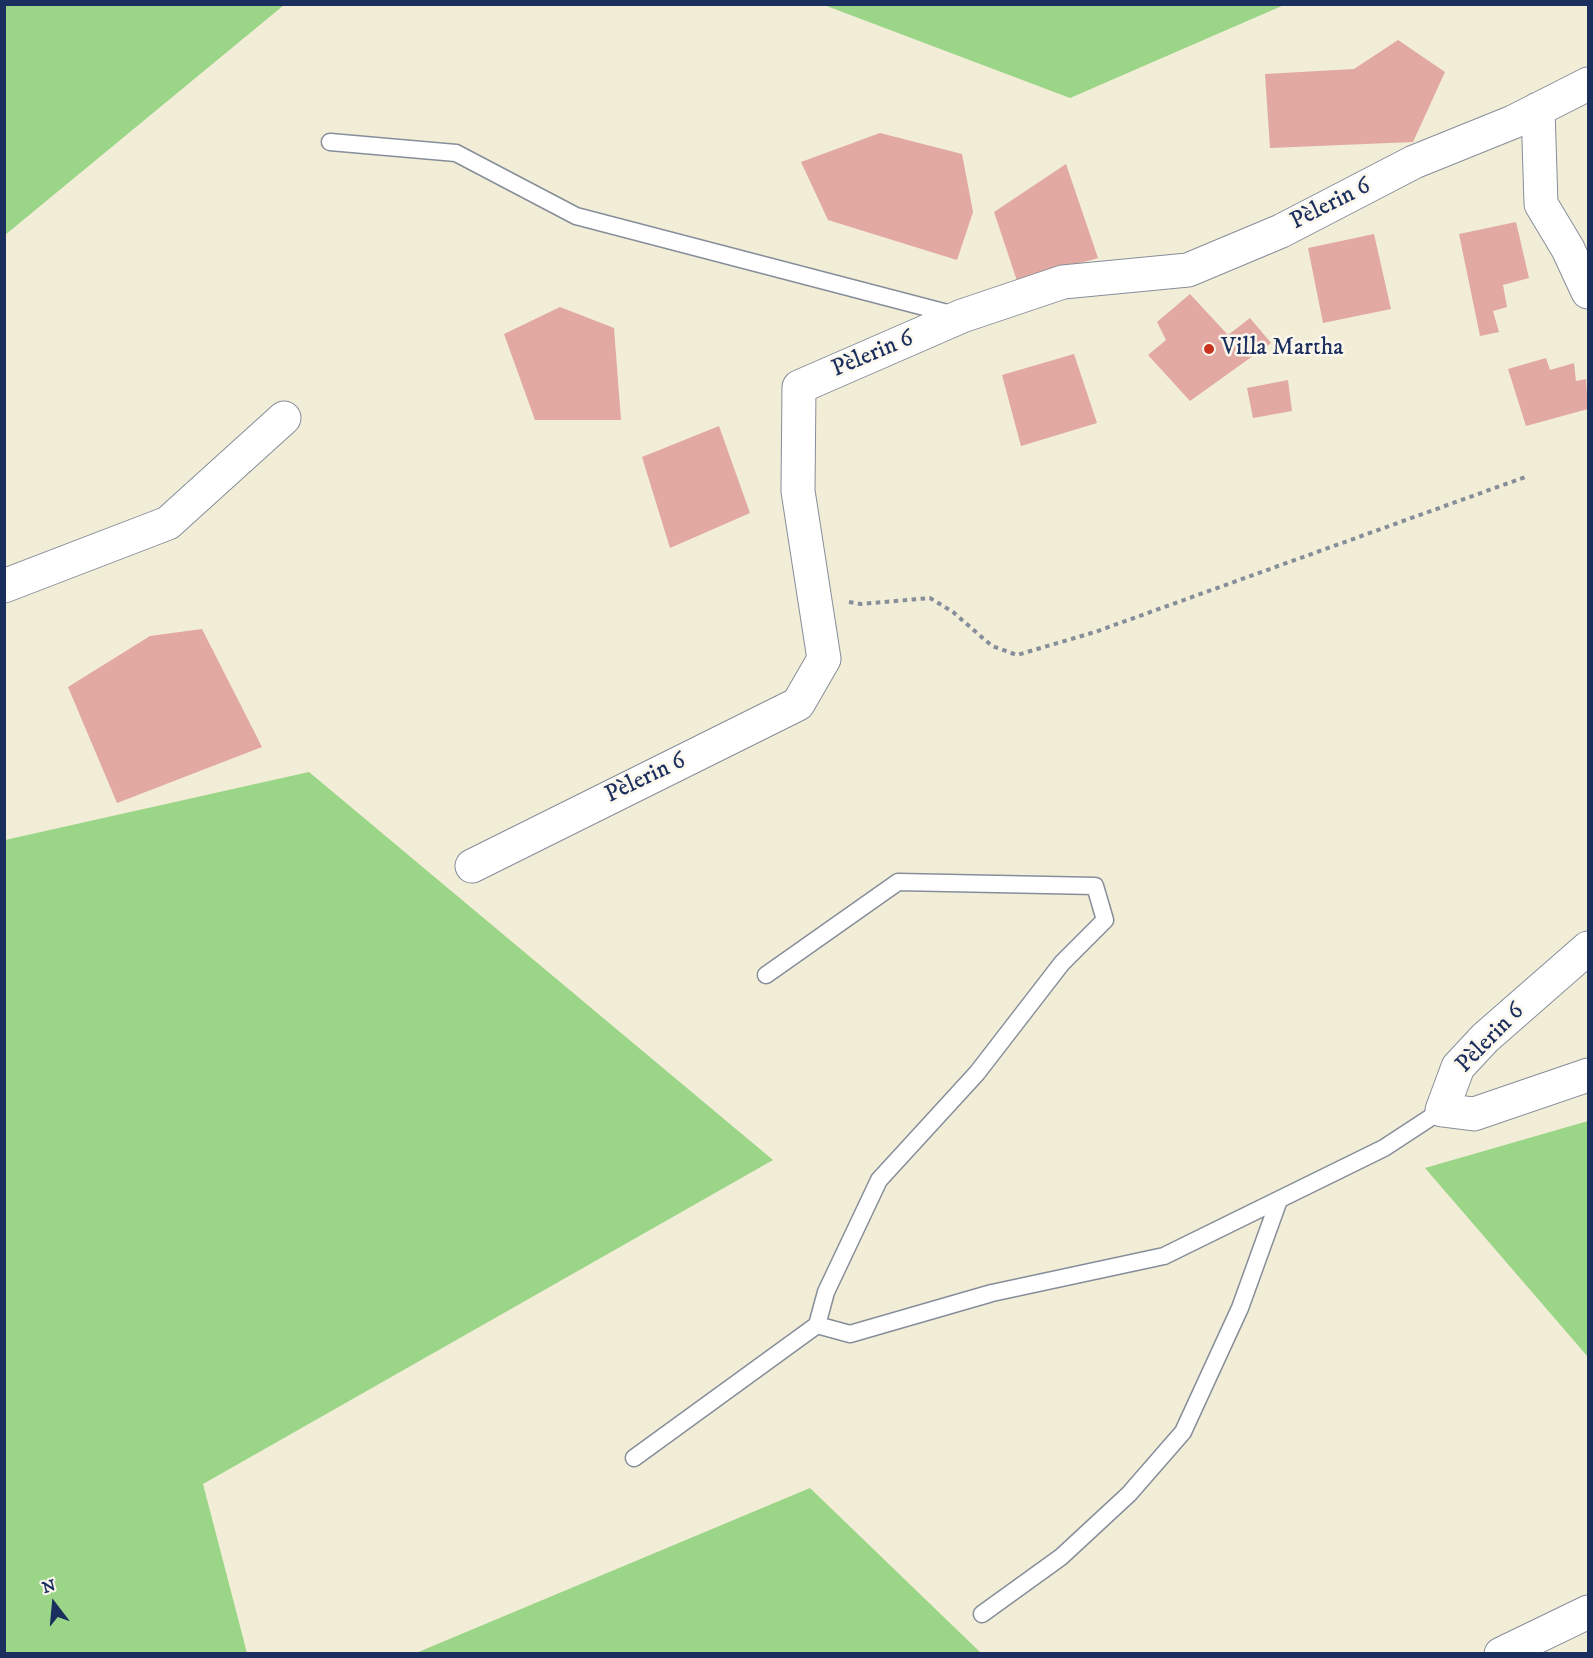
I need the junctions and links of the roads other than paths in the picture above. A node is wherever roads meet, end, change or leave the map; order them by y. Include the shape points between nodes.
1 (1588, 84) edge
2 (1538, 109) junction
3 (330, 141) dead end
4 (1588, 292) edge
5 (962, 316) junction
6 (284, 418) dead end
7 (4, 586) edge
8 (472, 866) dead end
9 (1588, 948) edge
10 (766, 975) dead end
11 (1588, 1075) edge
12 (1442, 1110) junction
13 (1279, 1200) junction
14 (817, 1325) junction
15 (634, 1458) dead end
16 (1588, 1612) edge
17 (982, 1614) dead end
18 (1501, 1653) edge

1 - 2 street, Pèlerin 6
2 - 4 street via 1541,204
2 - 5 street, Pèlerin 6 via 1414,162 1281,231 1188,270 1063,282
3 - 5 lane via 456,153 576,216
5 - 8 street, Pèlerin 6 via 799,387 798,491 824,659 798,704
6 - 7 street via 168,523
9 - 12 street, Pèlerin 6 via 1485,1038 1458,1067
10 - 14 lane via 898,882 1095,886 1105,920 1062,963 977,1073 879,1180 826,1292
11 - 12 street, Pèlerin 6 via 1474,1114
12 - 13 lane via 1384,1148
13 - 14 lane via 1164,1256 992,1293 850,1334
13 - 17 lane via 1240,1308 1183,1432 1129,1494 1061,1557
14 - 15 lane
16 - 18 street

